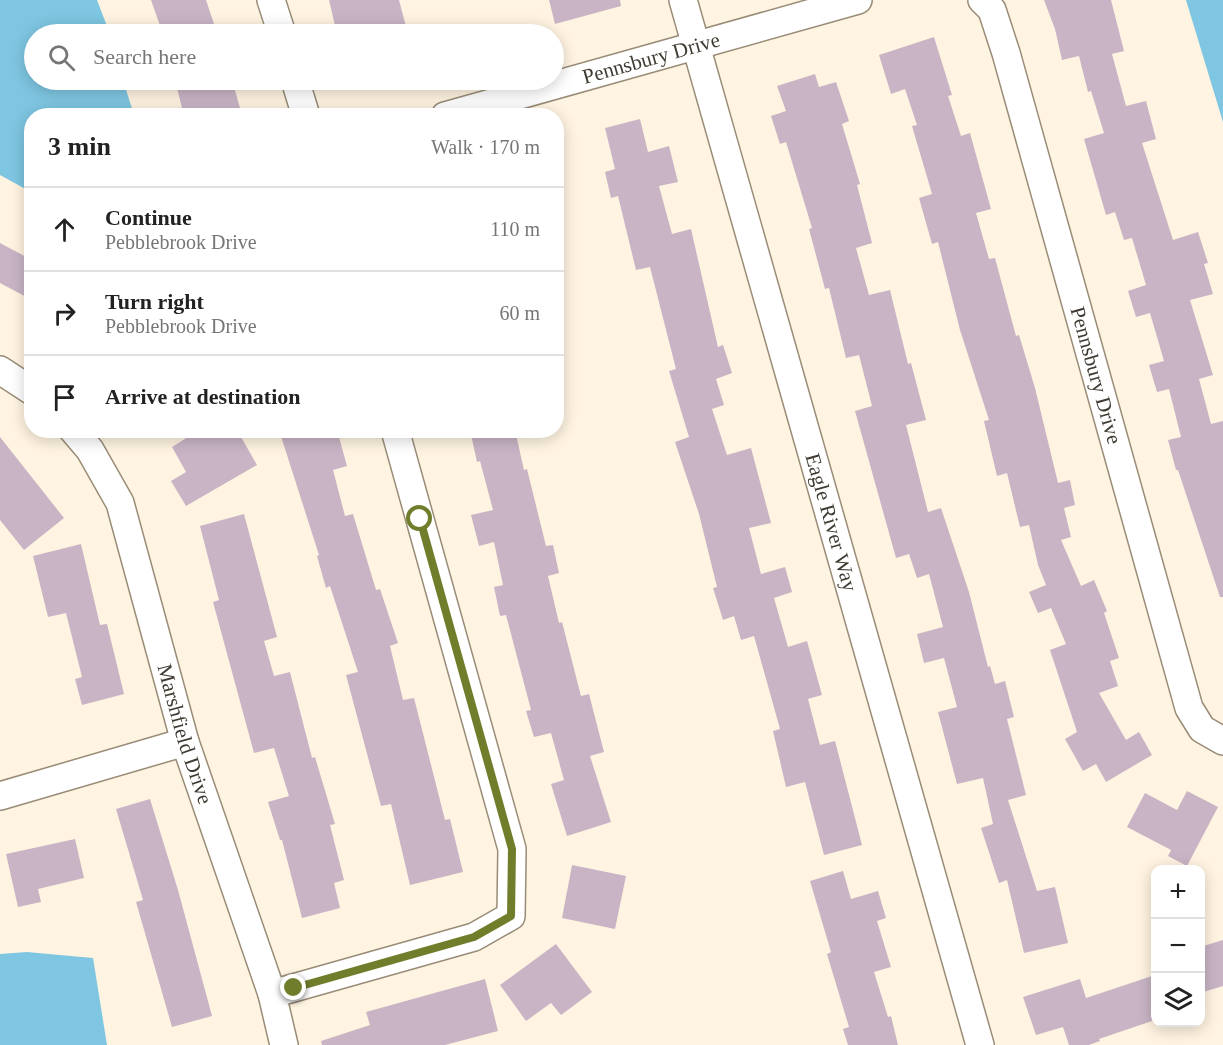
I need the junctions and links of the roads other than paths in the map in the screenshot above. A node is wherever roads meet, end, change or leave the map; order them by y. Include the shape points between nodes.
1 (271, 0) edge
2 (683, 0) edge
3 (858, 0) edge
4 (982, 0) edge
5 (279, 24) edge
6 (696, 46) junction
7 (564, 83) edge
8 (298, 90) edge
9 (538, 90) edge
10 (304, 108) edge
11 (474, 108) edge
12 (0, 370) edge
13 (24, 386) edge
14 (80, 438) edge
15 (397, 438) edge
16 (1223, 741) edge
17 (185, 742) junction
18 (0, 796) edge
19 (272, 994) junction
20 (284, 1045) edge
21 (980, 1045) edge

1 - 5 street
2 - 6 street, Eagle River Way
3 - 6 street, Pennsbury Drive
4 - 16 street, Pennsbury Drive via 992,10 1006,54 1189,708 1202,729
6 - 7 street, Pennsbury Drive
6 - 21 street, Eagle River Way
8 - 10 street
9 - 11 street, Pennsbury Drive
12 - 13 street
14 - 17 street, Marshfield Drive via 120,503
15 - 19 street via 512,849 511,916 474,937
17 - 18 street
17 - 19 street, Marshfield Drive
19 - 20 street, Marshfield Drive

